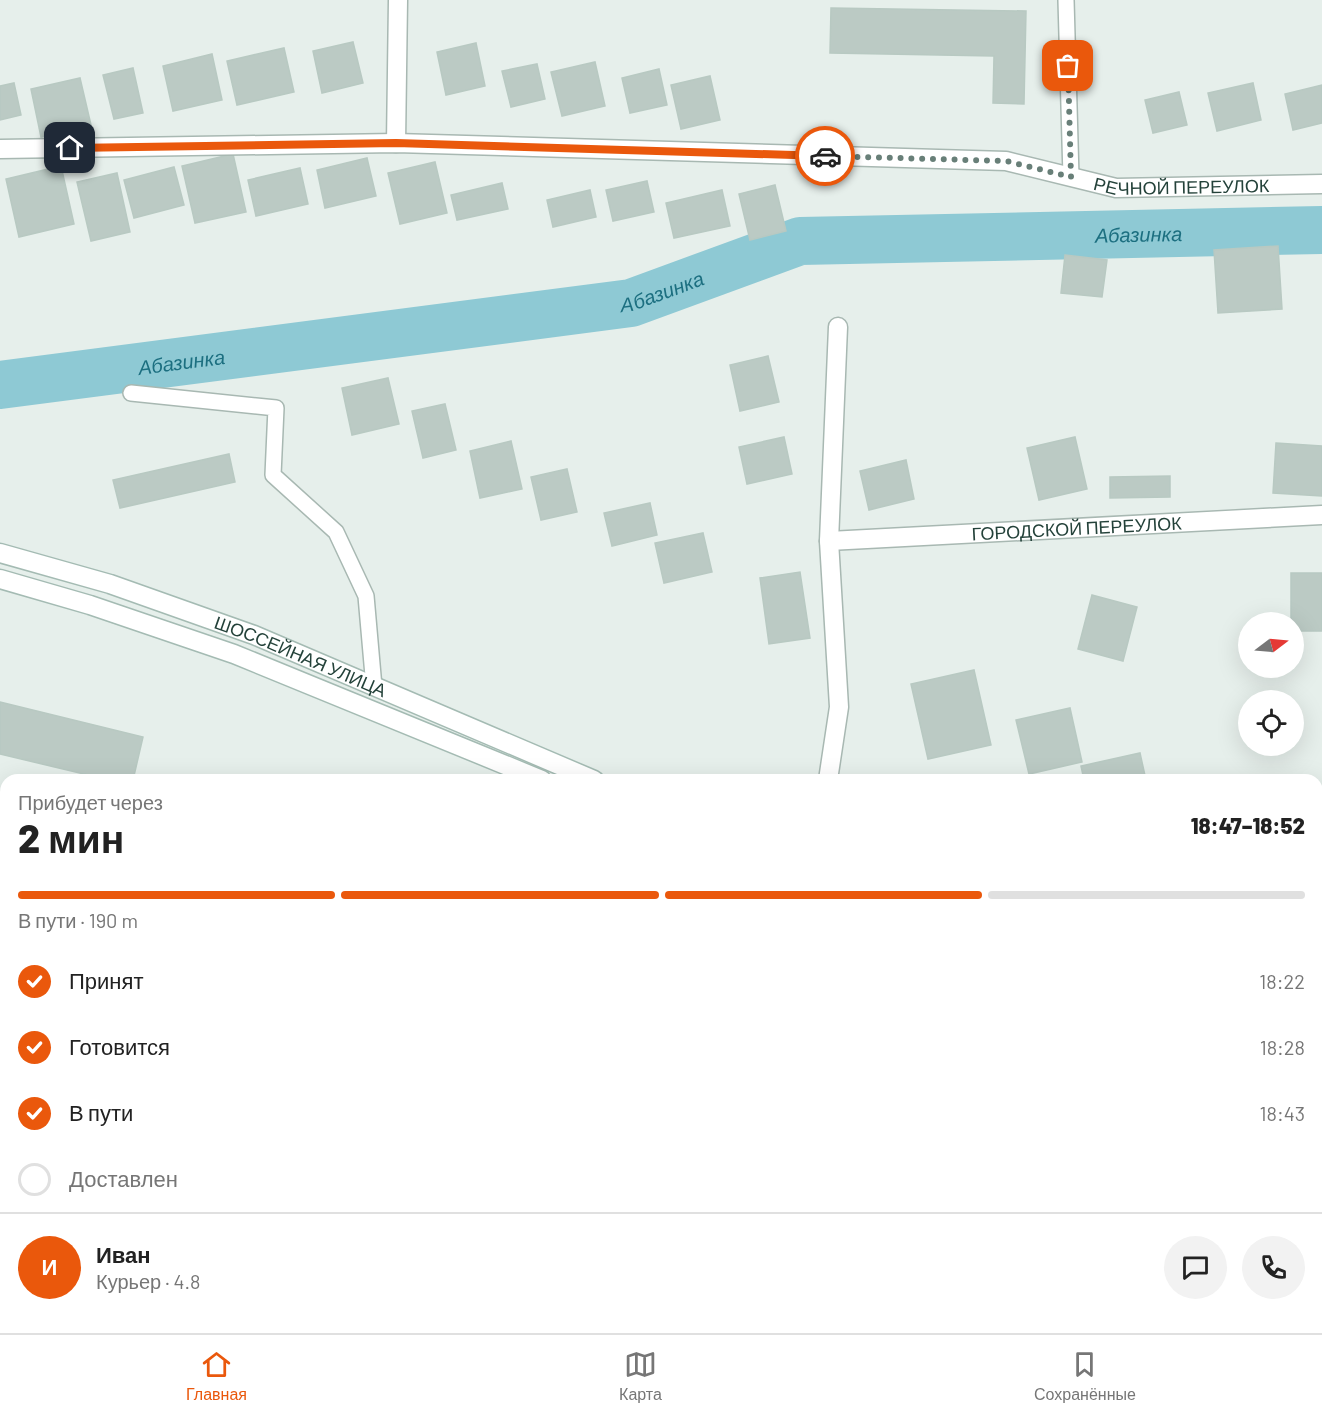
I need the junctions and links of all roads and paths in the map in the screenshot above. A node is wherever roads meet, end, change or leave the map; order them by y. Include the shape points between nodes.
1 (398, 0) edge
2 (1066, 0) edge
3 (396, 143) junction
4 (0, 149) edge
5 (1071, 177) junction
6 (1322, 184) edge
7 (838, 327) dead end
8 (131, 393) dead end
9 (1322, 515) edge
10 (830, 541) junction
11 (0, 553) edge
12 (0, 579) edge
13 (374, 687) junction
14 (527, 774) edge
15 (580, 774) edge
16 (829, 774) edge

1 - 3 street
2 - 5 lane
3 - 4 street, РЕЧНОЙ ПЕРЕУЛОК
3 - 5 street, РЕЧНОЙ ПЕРЕУЛОК via 1006,161
5 - 6 street, РЕЧНОЙ ПЕРЕУЛОК via 1116,188
7 - 10 street
8 - 13 lane via 276,408 273,475 336,532 366,596
9 - 10 street, ГОРОДСКОЙ ПЕРЕУЛОК
10 - 16 street via 839,706
11 - 13 street, ШОССЕЙНАЯ УЛИЦА via 110,584 232,627
12 - 14 street, ШОССЕЙНАЯ УЛИЦА via 234,654
13 - 15 street, ШОССЕЙНАЯ УЛИЦА

